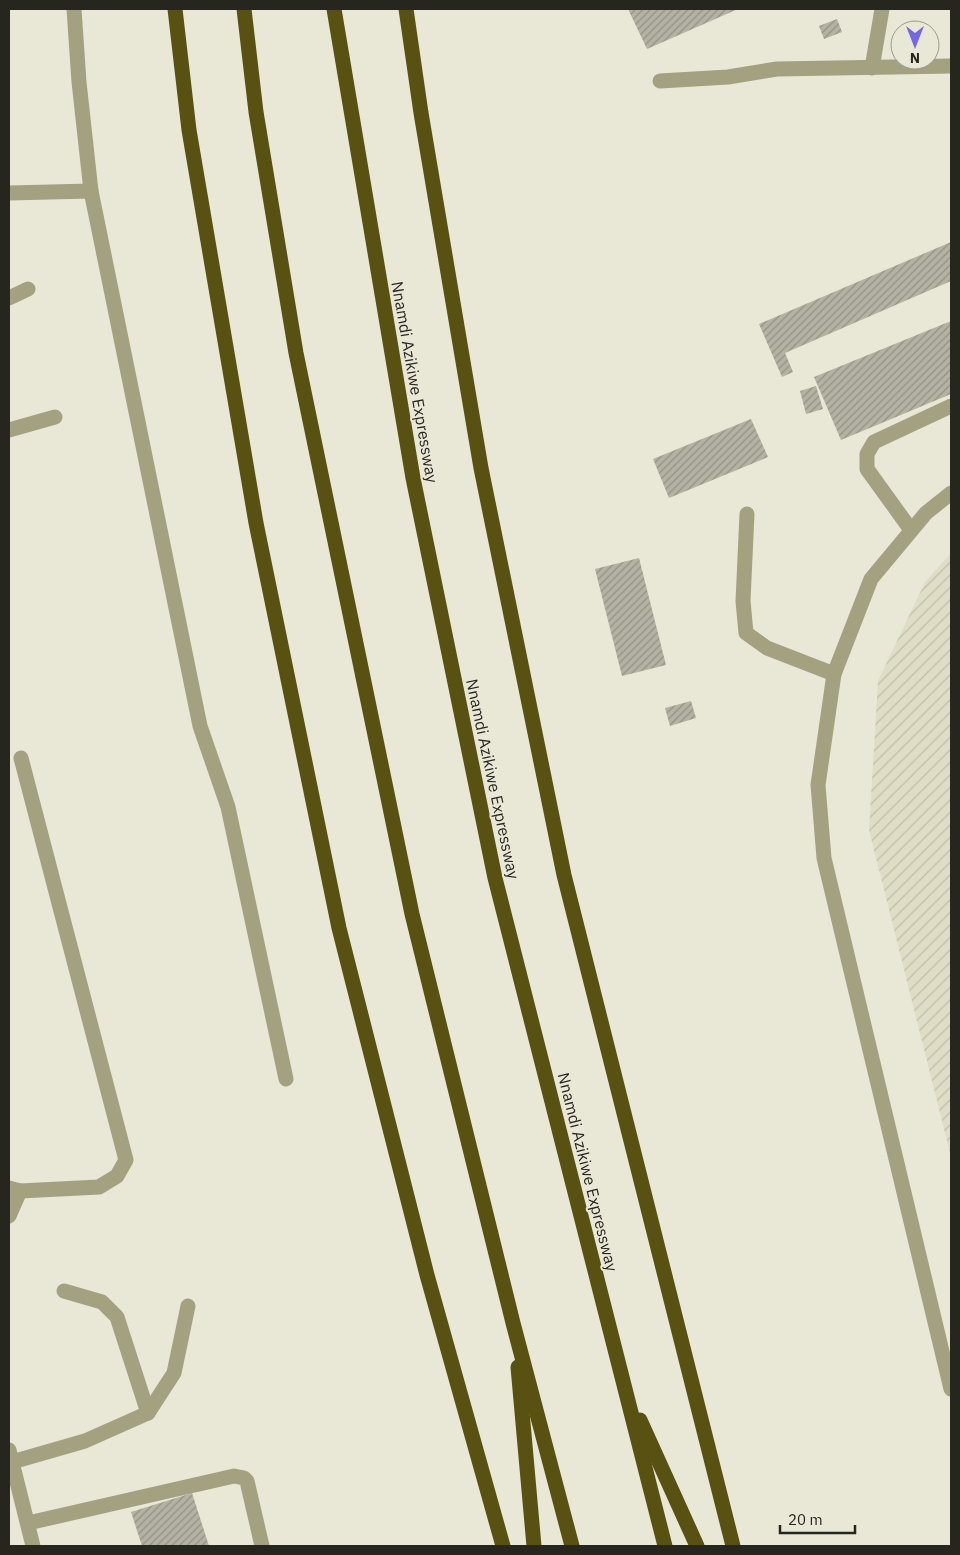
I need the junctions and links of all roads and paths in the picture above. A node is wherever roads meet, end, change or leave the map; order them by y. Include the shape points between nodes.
1 (74, 9) edge
2 (174, 9) edge
3 (244, 9) edge
4 (406, 9) edge
5 (882, 9) edge
6 (336, 13) edge
7 (951, 66) edge
8 (872, 68) junction
9 (660, 81) dead end
10 (91, 190) junction
11 (9, 193) edge
12 (28, 289) dead end
13 (9, 298) edge
14 (951, 406) edge
15 (55, 417) dead end
16 (9, 430) edge
17 (951, 493) edge
18 (747, 514) dead end
19 (911, 530) junction
20 (834, 674) junction
21 (22, 758) dead end
22 (286, 1079) dead end
23 (14, 1190) edge
24 (9, 1216) edge
25 (64, 1291) dead end
26 (188, 1306) dead end
27 (514, 1323) junction
28 (623, 1382) junction
29 (951, 1389) edge
30 (148, 1413) junction
31 (11, 1456) edge
32 (28, 1523) junction
33 (33, 1546) edge
34 (262, 1546) edge
35 (503, 1546) edge
36 (534, 1546) edge
37 (572, 1546) edge
38 (665, 1546) edge
39 (698, 1546) edge
40 (733, 1546) edge

1 - 10 street
2 - 35 highway via 189,130 256,523 339,928 427,1275
3 - 27 highway via 256,112 296,354 412,914
4 - 40 highway via 481,468 564,875
5 - 8 street
6 - 28 highway, Nnamdi Azikiwe Expressway via 413,478 493,868
7 - 8 street
8 - 9 street via 777,69 728,77
10 - 11 street
10 - 22 street via 200,726 228,807
12 - 13 street
14 - 19 street via 874,442 867,454 867,469
15 - 16 street
17 - 19 street
18 - 20 street via 743,601 746,633 767,648
19 - 20 street via 871,579
20 - 29 street via 818,785 824,858
21 - 23 street via 126,1160 117,1176 99,1187
23 - 24 street
25 - 30 street via 102,1302 117,1317
26 - 30 street via 174,1373
27 - 36 highway
27 - 37 highway
28 - 38 highway, Nnamdi Azikiwe Expressway
28 - 39 highway
30 - 31 street via 85,1441
31 - 32 street
32 - 33 street
32 - 34 street via 234,1476 247,1481

